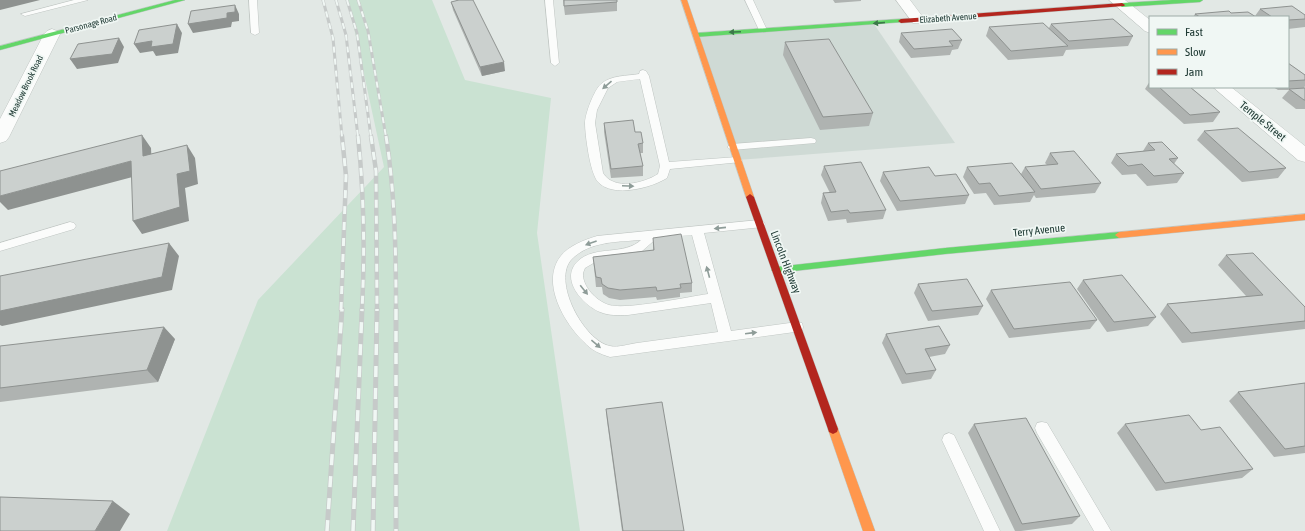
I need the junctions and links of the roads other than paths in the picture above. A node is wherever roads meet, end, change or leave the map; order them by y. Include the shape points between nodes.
1 (84, 0) edge
2 (182, 0) edge
3 (253, 0) edge
4 (549, 0) edge
5 (684, 0) edge
6 (749, 0) edge
7 (902, 0) edge
8 (1200, 0) edge
9 (1119, 3) edge
10 (25, 14) dead end
11 (918, 20) junction
12 (1149, 27) edge
13 (764, 30) junction
14 (254, 33) dead end
15 (52, 34) junction
16 (696, 34) junction
17 (0, 48) edge
18 (555, 63) dead end
19 (1222, 88) edge
20 (0, 137) edge
21 (811, 141) dead end
22 (732, 147) junction
23 (1305, 156) edge
24 (737, 160) junction
25 (665, 166) junction
26 (1305, 217) edge
27 (759, 224) junction
28 (70, 226) dead end
29 (698, 230) junction
30 (653, 235) junction
31 (0, 247) edge
32 (776, 270) junction
33 (715, 298) junction
34 (797, 327) junction
35 (726, 336) junction
36 (1042, 428) dead end
37 (949, 440) dead end
38 (869, 531) edge
39 (992, 531) edge
40 (1103, 531) edge

1 - 10 lane
2 - 15 street, Parsonage Road
3 - 14 lane
4 - 18 lane
5 - 16 street, Lincoln Highway
6 - 13 lane
7 - 11 street
8 - 9 street, Elizabeth Avenue
9 - 11 street, Elizabeth Avenue
9 - 12 street
11 -> 13 street, Elizabeth Avenue
13 -> 16 street, Elizabeth Avenue
15 - 17 street, Parsonage Road
15 - 20 street, Meadow Brook Road
16 - 22 street, Lincoln Highway
19 - 23 street, Temple Street
21 - 22 lane
22 - 24 street, Lincoln Highway
24 - 25 lane
24 - 27 street, Lincoln Highway
25 -> 25 lane via 644,74 615,80 604,86 592,110 590,123 599,178 607,184 644,185 663,176
26 - 32 street, Terry Avenue
27 -> 29 lane
27 - 32 street, Lincoln Highway
28 - 31 lane
29 - 30 lane
33 -> 29 lane
30 -> 33 lane via 637,249 604,255 581,265 576,273 578,282 593,301 606,308 628,310
30 -> 35 lane via 597,240 577,249 566,258 561,266 559,279 561,295 570,317 585,335 610,352
32 - 34 street, Lincoln Highway
33 - 35 lane
35 -> 34 lane
34 - 38 street, Lincoln Highway
36 - 40 lane
37 - 39 lane

